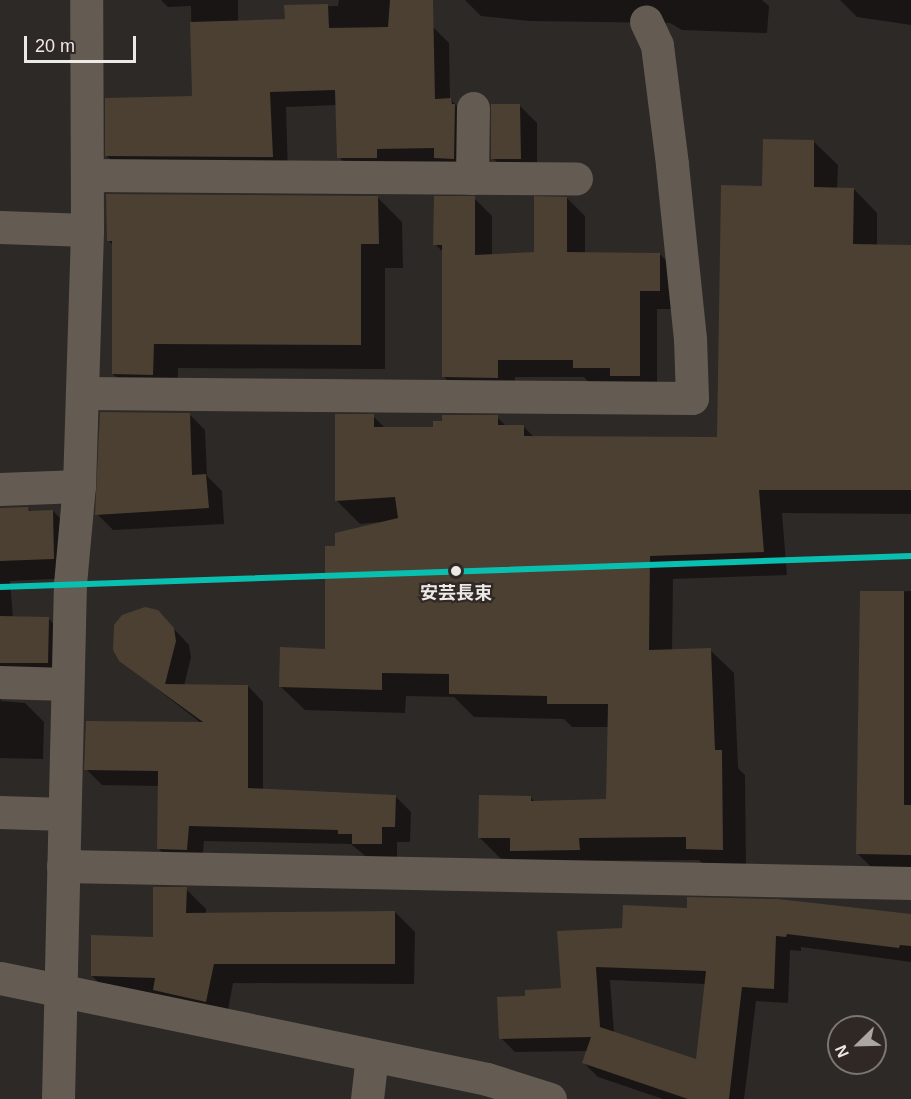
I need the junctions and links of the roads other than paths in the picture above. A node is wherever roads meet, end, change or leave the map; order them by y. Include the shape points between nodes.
1 (86, 0) edge
2 (646, 21) dead end
3 (472, 108) dead end
4 (87, 175) junction
5 (472, 178) junction
6 (576, 178) dead end
7 (0, 227) edge
8 (87, 230) junction
9 (83, 393) junction
10 (79, 486) junction
11 (0, 489) edge
12 (0, 682) edge
13 (67, 684) junction
14 (0, 812) edge
15 (64, 814) junction
16 (63, 866) junction
17 (911, 883) edge
18 (0, 978) edge
19 (60, 989) junction
20 (372, 1055) junction
21 (58, 1099) edge
22 (367, 1099) edge
23 (550, 1099) edge

1 - 4 street
2 - 9 street via 657,45 672,164 690,339 692,398
3 - 5 street
4 - 5 street
4 - 8 street
5 - 6 street
7 - 8 street
8 - 9 street
9 - 10 street
10 - 11 street
10 - 13 street
12 - 13 street
13 - 15 street
14 - 15 street
15 - 16 street
16 - 17 street
16 - 19 street
18 - 19 street
19 - 20 street
19 - 21 street
20 - 22 street
20 - 23 street via 487,1079

